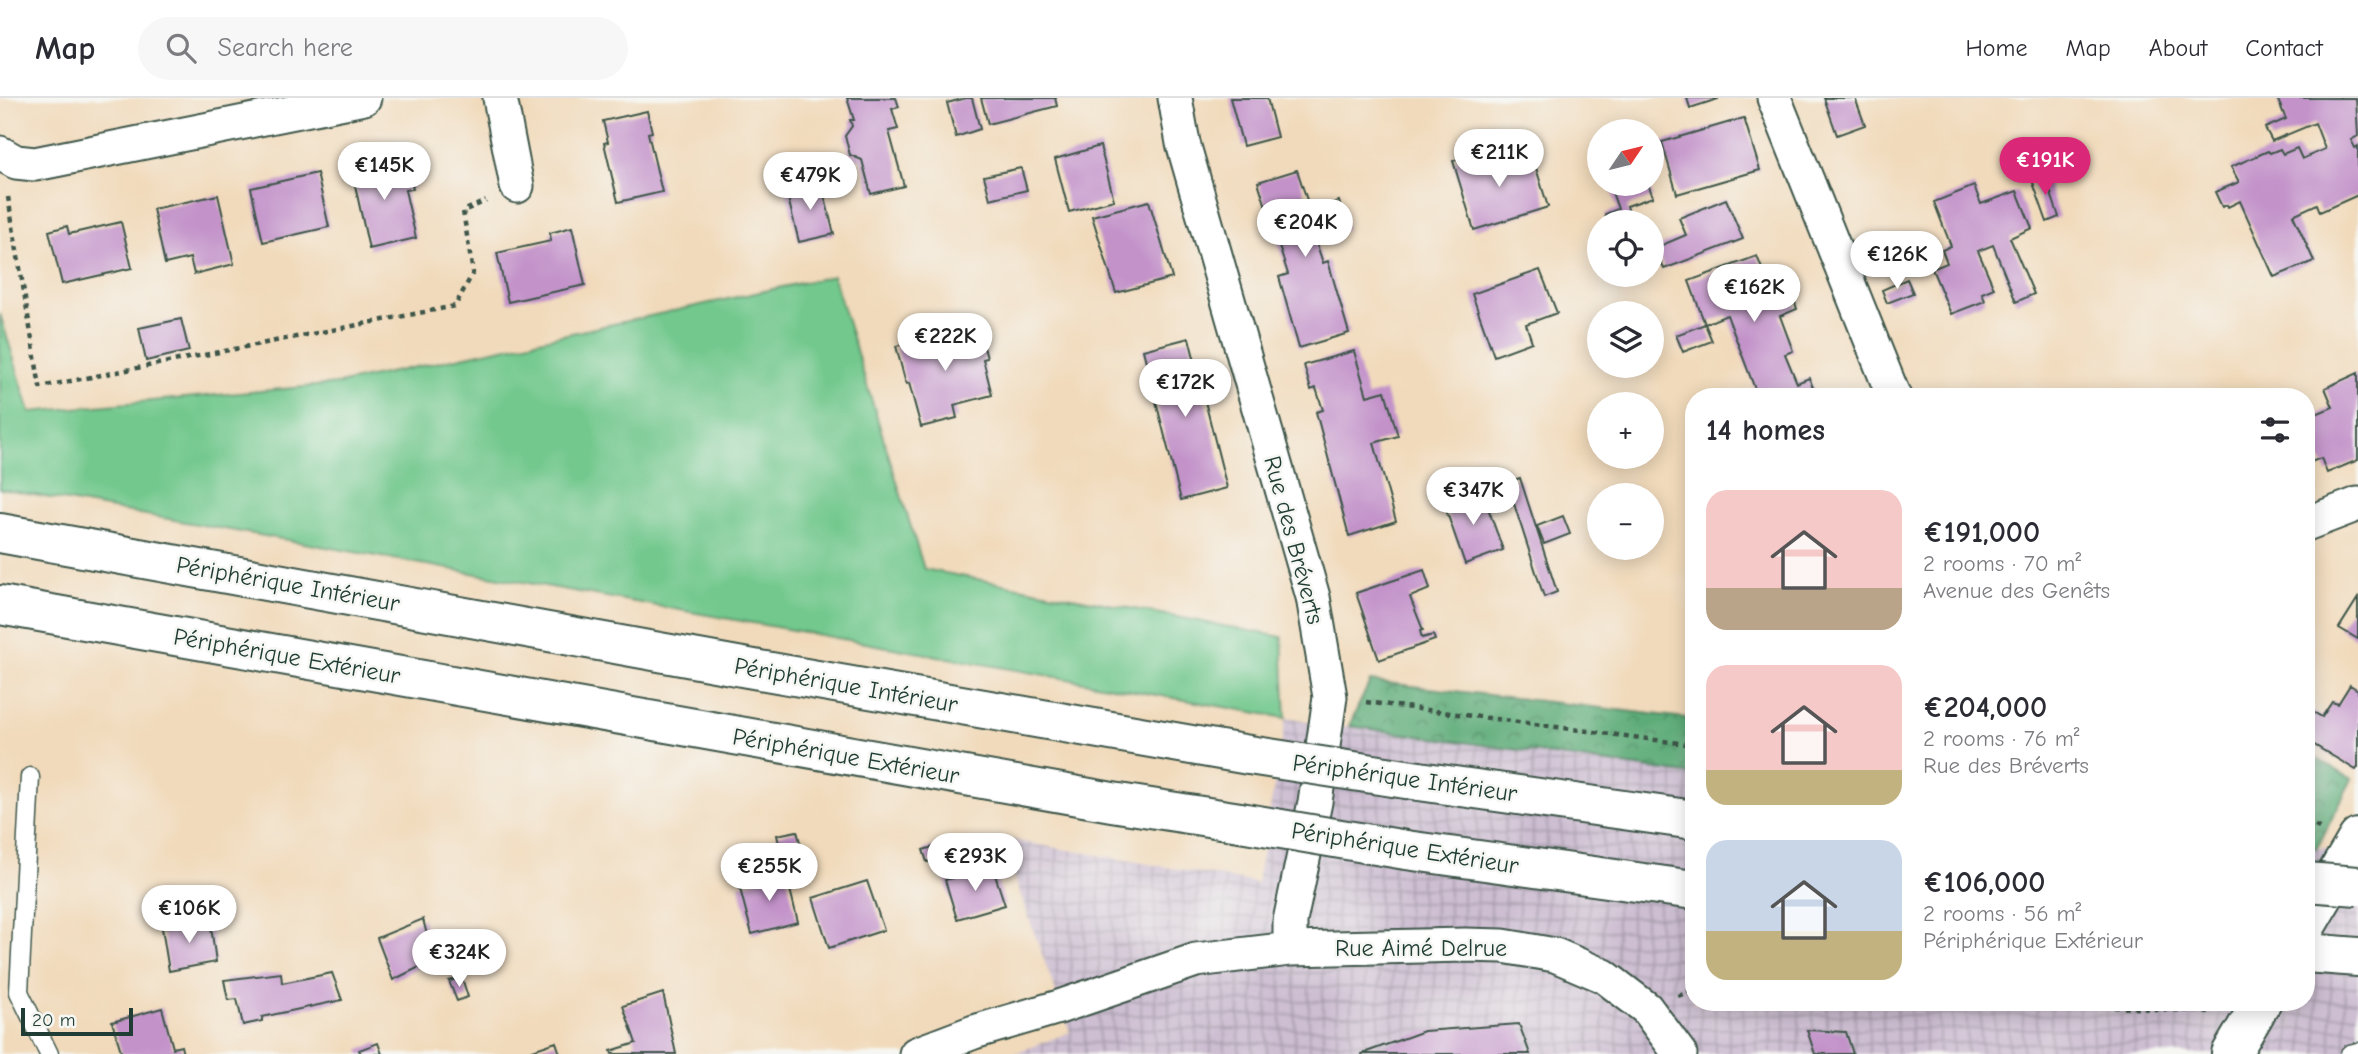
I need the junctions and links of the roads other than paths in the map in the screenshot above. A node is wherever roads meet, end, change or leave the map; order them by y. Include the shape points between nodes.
1 (364, 98) edge
2 (500, 98) edge
3 (1175, 98) edge
4 (1774, 98) edge
5 (8, 157) edge
6 (517, 186) road end
7 (1891, 388) edge
8 (2358, 504) edge
9 (2315, 521) edge
10 (0, 533) edge
11 (0, 605) edge
12 (30, 777) dead end
13 (1685, 819) edge
14 (2358, 838) edge
15 (2315, 883) edge
16 (2358, 886) edge
17 (1685, 889) edge
18 (2315, 911) edge
19 (1290, 949) junction
20 (2315, 954) edge
21 (2358, 957) edge
22 (2256, 1011) edge
23 (2358, 1052) edge
24 (49, 1054) edge
25 (916, 1054) edge
26 (1680, 1054) edge
27 (2231, 1054) edge
28 (2350, 1054) edge

1 - 5 street via 35,164
2 - 6 street
3 - 19 street, Rue des Bréverts via 1183,143 1313,597 1330,696 1315,802 1290,921
4 - 7 street
8 - 9 street
10 - 13 main road, Périphérique Intérieur, bridge via 1249,755
11 - 17 main road, Périphérique Extérieur, bridge via 1112,803
12 - 24 lane via 19,992
14 - 18 main road
15 - 16 main road, bridge
19 - 25 street, Rue Aimé Delrue via 1196,960
19 - 26 street, Rue Aimé Delrue via 1465,945 1555,955 1604,976 1646,1008
20 - 21 main road
22 - 27 main road
23 - 28 lane

